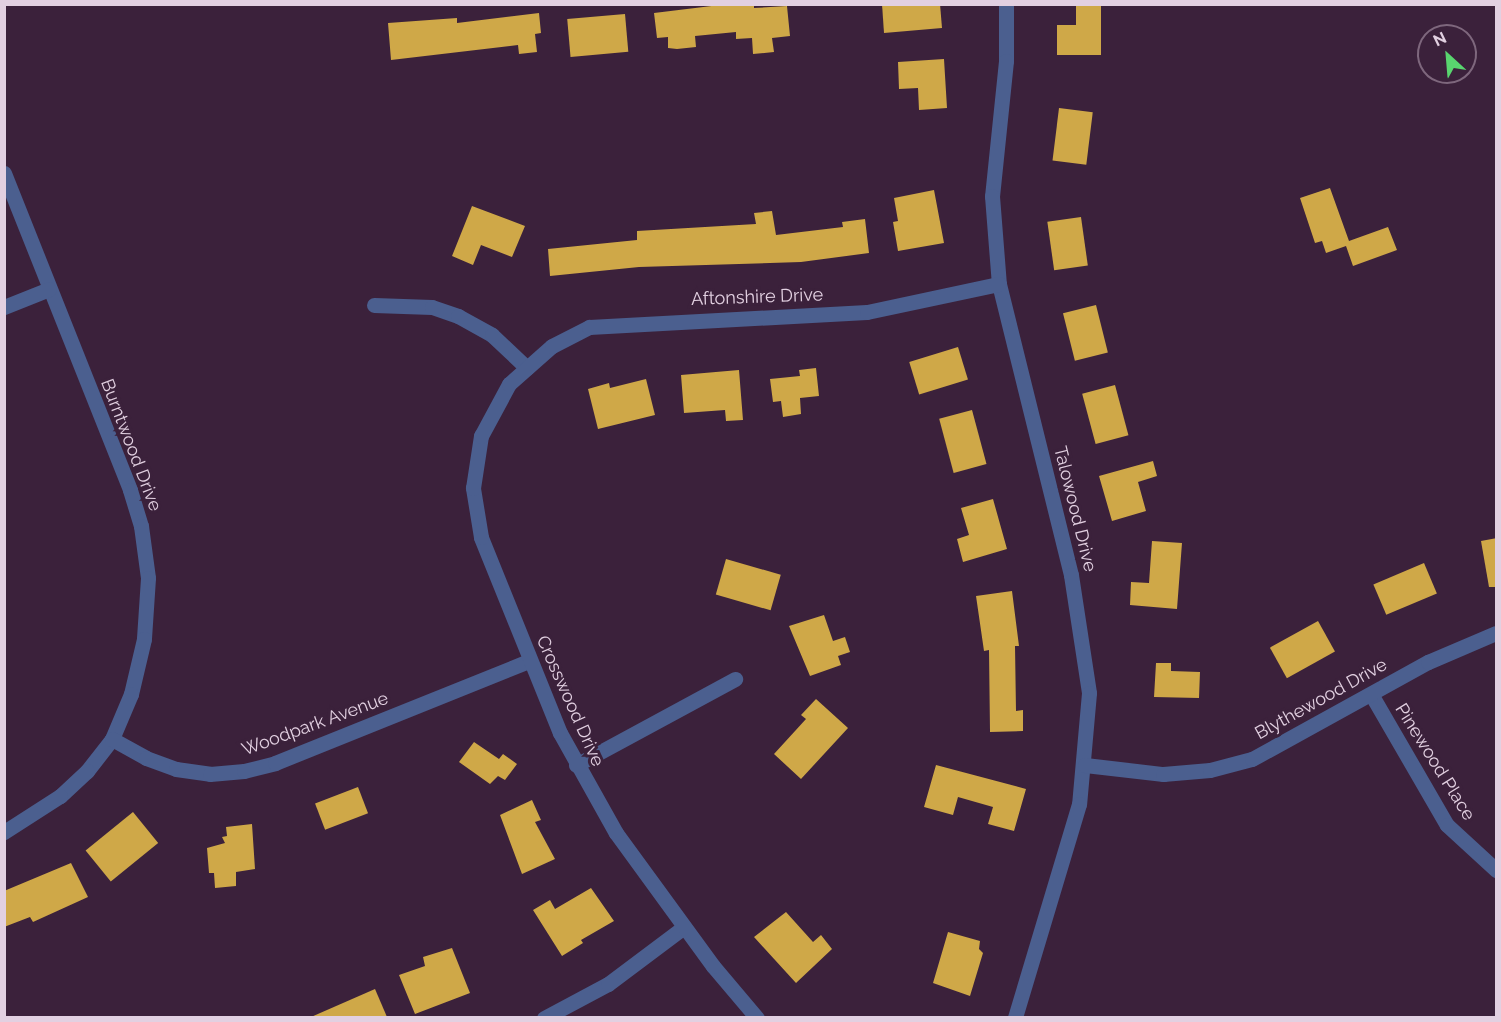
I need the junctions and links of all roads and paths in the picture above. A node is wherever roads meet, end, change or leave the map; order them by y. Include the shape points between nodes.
1 (1006, 4) edge
2 (4, 173) edge
3 (999, 284) junction
4 (50, 289) junction
5 (375, 304) dead end
6 (4, 307) edge
7 (527, 368) junction
8 (1497, 633) edge
9 (529, 661) junction
10 (735, 679) dead end
11 (1371, 694) junction
12 (112, 739) junction
13 (576, 765) junction
14 (1085, 765) junction
15 (4, 832) edge
16 (1497, 870) edge
17 (684, 927) junction
18 (544, 1017) edge
19 (757, 1017) edge
20 (1015, 1017) edge

1 - 3 street, Talowood Drive via 1006,61 992,196
2 - 4 street, Burntwood Drive
3 - 7 street, Aftonshire Drive via 867,312 589,327 552,346
3 - 14 street, Talowood Drive via 1084,642 1089,693
4 - 6 street
4 - 12 street, Burntwood Drive via 130,490 146,555 144,639 131,694
5 - 7 street via 432,307 458,316 492,335
7 - 9 street, Crosswood Drive via 509,384 487,420 477,453 473,488 481,537
8 - 11 street, Blythewood Drive via 1473,640
9 - 12 street, Woodpark Avenue via 275,763 244,771 210,774 176,769
9 - 13 street, Crosswood Drive
10 - 13 street
11 - 14 street, Blythewood Drive via 1274,750 1210,770 1163,774
11 - 16 street, Pinewood Place via 1447,825
12 - 15 street via 87,771 60,796
13 - 17 street, Crosswood Drive via 616,833
14 - 20 street, Talowood Drive via 1070,840
17 - 18 street via 608,984
17 - 19 street, Crosswood Drive

